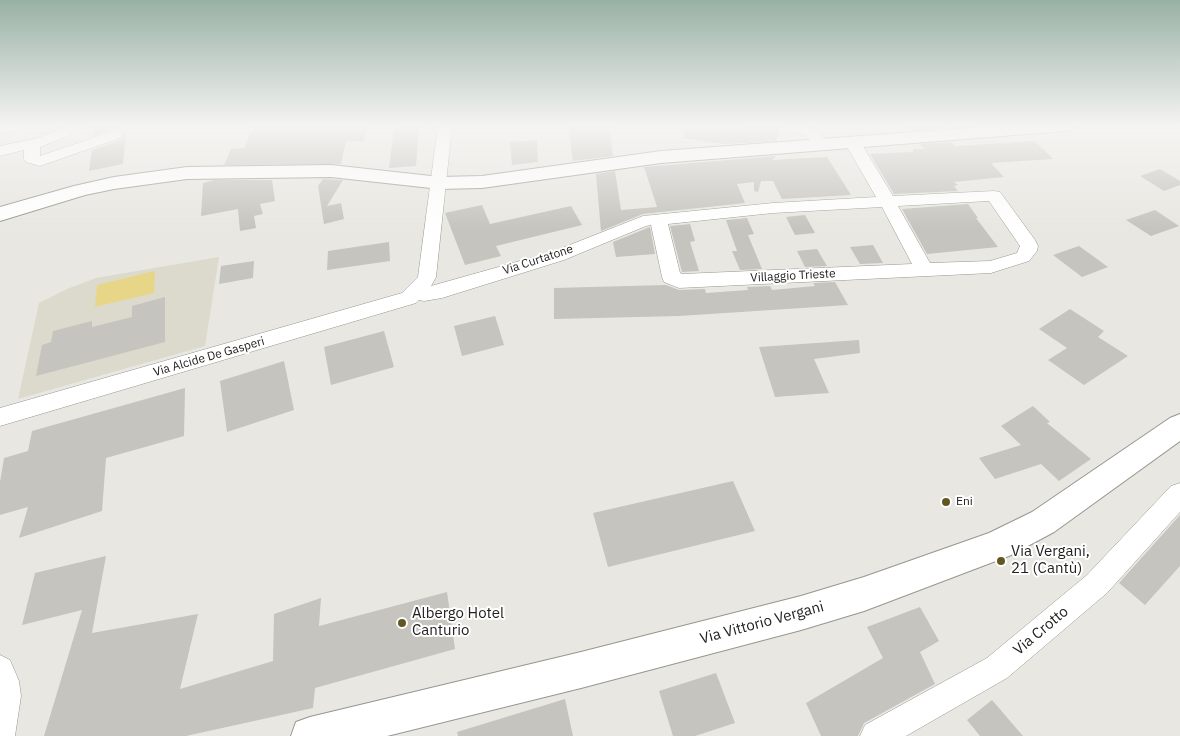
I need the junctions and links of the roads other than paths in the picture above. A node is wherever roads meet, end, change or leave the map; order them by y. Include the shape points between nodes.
1 (442, 160) edge
2 (633, 160) edge
3 (862, 160) edge
4 (440, 183) junction
5 (887, 201) junction
6 (0, 214) edge
7 (658, 219) junction
8 (924, 270) junction
9 (416, 292) junction
10 (0, 417) edge
11 (1180, 426) edge
12 (1180, 494) edge
13 (0, 670) edge
14 (1, 727) edge
15 (310, 736) edge
16 (876, 736) edge

1 - 4 street
2 - 4 street via 482,182
3 - 5 street
4 - 6 street via 331,171 187,174 81,190
4 - 9 street via 427,276
5 - 7 street, Villaggio Trieste
5 - 8 street
5 - 8 street, Villaggio Trieste via 994,196 1029,246 1024,257 992,267
7 - 8 street, Villaggio Trieste via 671,277 679,281
7 - 9 street, Via Curtatone via 643,221 549,258 442,290 424,294
9 - 10 street, Via Alcide De Gasperi via 400,301
11 - 15 street, Via Vittorio Vergani via 1043,522 998,545 918,575 801,613
12 - 16 street, Via Crotto via 1097,584 997,668
13 - 14 street via 6,696

